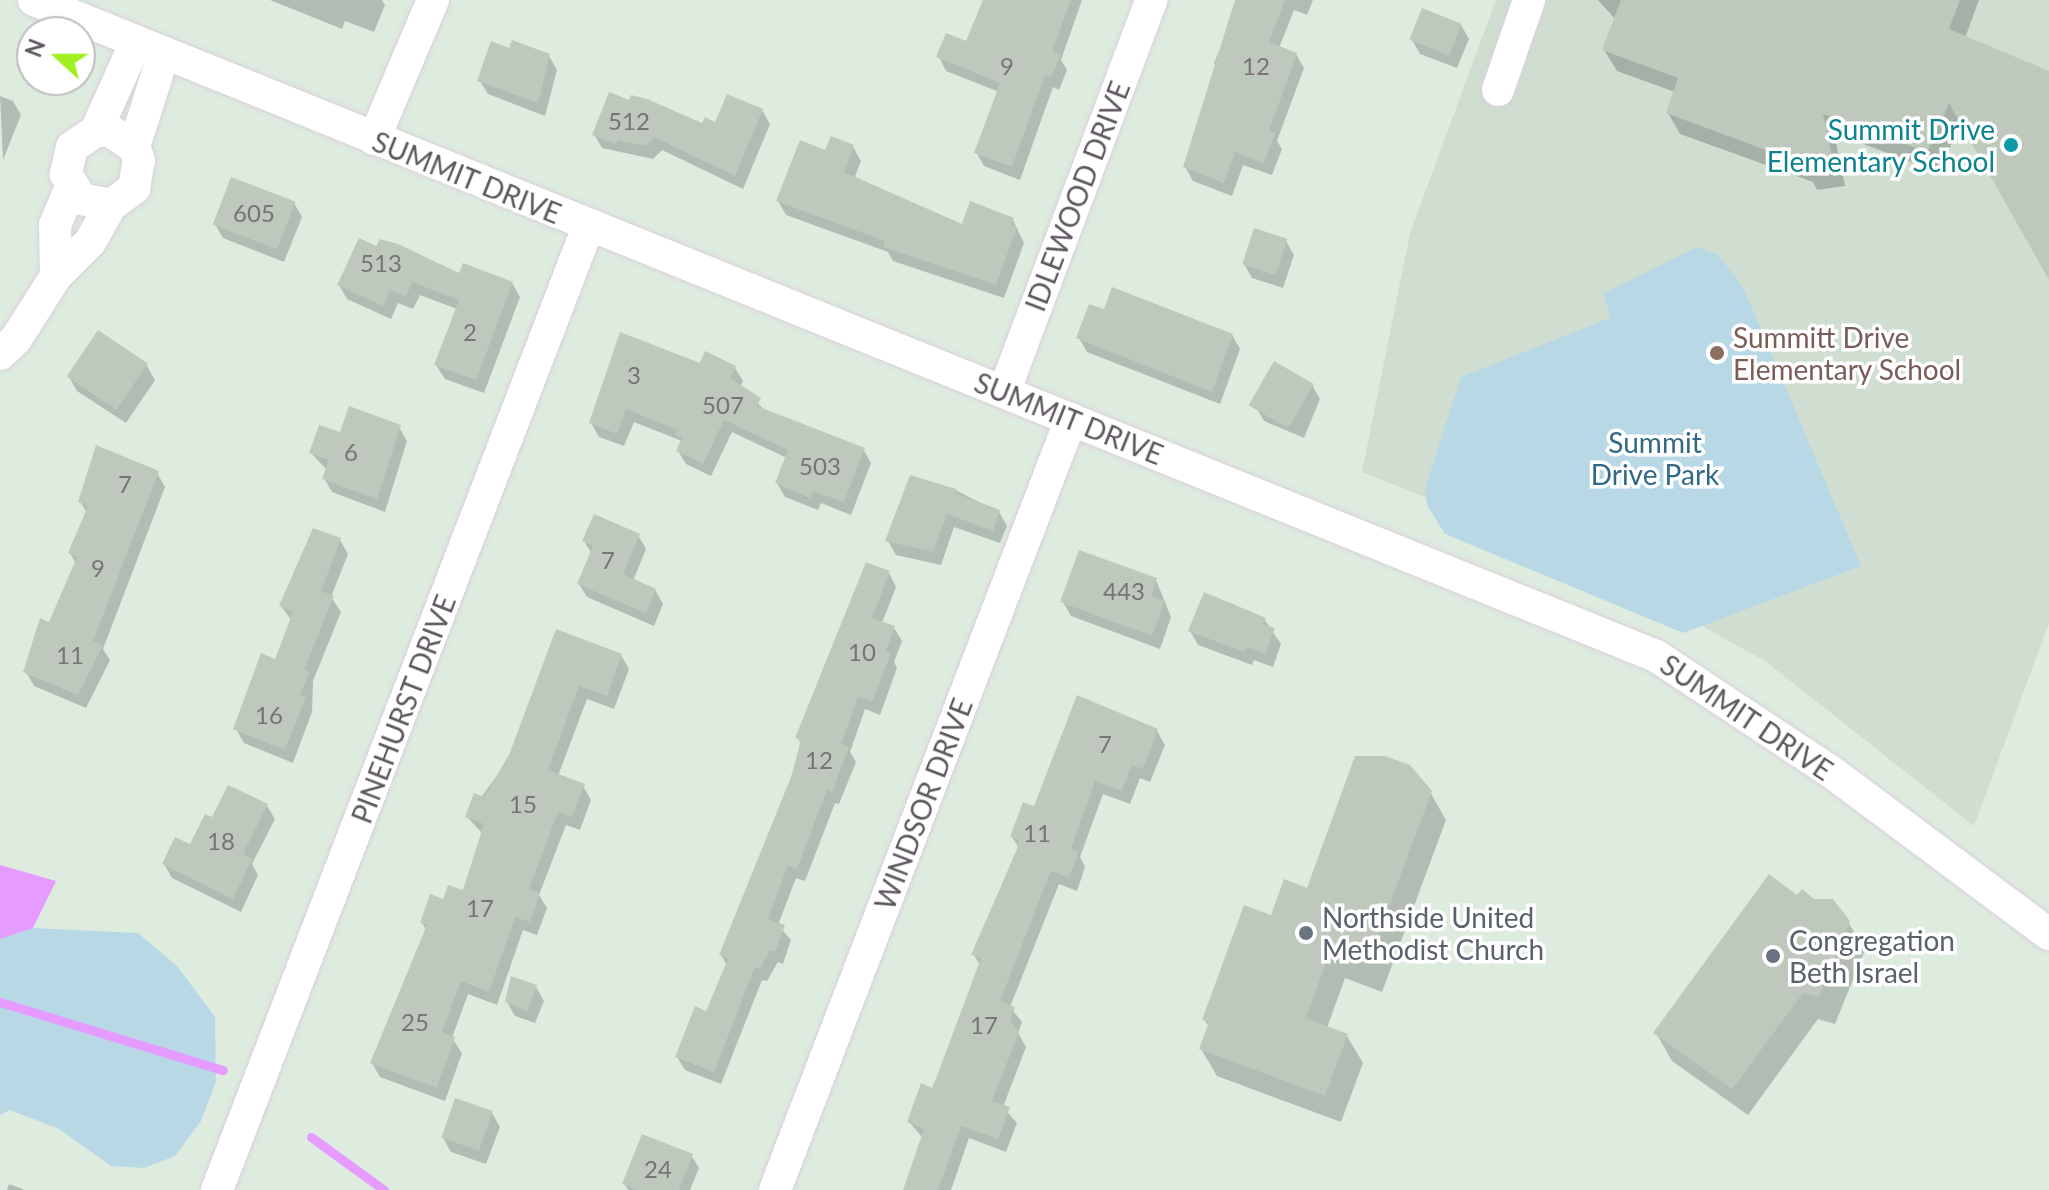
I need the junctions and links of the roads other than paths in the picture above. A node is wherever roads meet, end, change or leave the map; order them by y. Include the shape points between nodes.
1 (34, 0) edge
2 (433, 0) edge
3 (1151, 0) edge
4 (1529, 0) edge
5 (150, 48) junction
6 (1498, 90) dead end
7 (96, 131) junction
8 (374, 139) junction
9 (134, 147) junction
10 (71, 187) junction
11 (111, 205) junction
12 (588, 227) junction
13 (56, 276) junction
14 (0, 354) edge
15 (1004, 392) junction
16 (1071, 419) junction
17 (2049, 934) edge
18 (217, 1190) edge
19 (775, 1190) edge

1 - 5 street, SUMMIT DRIVE
2 - 8 street
3 - 15 street, IDLEWOOD DRIVE
4 - 6 street
5 - 7 street
5 - 8 street, SUMMIT DRIVE
5 - 9 street
7 - 9 street via 123,137
7 - 10 street via 72,147 66,174
8 - 12 street, SUMMIT DRIVE
9 - 11 street via 139,160 134,188
10 - 11 street via 96,205
10 - 13 street via 55,225
11 - 13 street via 90,242
12 - 15 street, SUMMIT DRIVE
12 - 18 street, PINEHURST DRIVE
13 - 14 street via 16,339
15 - 16 street, SUMMIT DRIVE
16 - 17 street, SUMMIT DRIVE via 1656,656 1830,771
16 - 19 street, WINDSOR DRIVE

